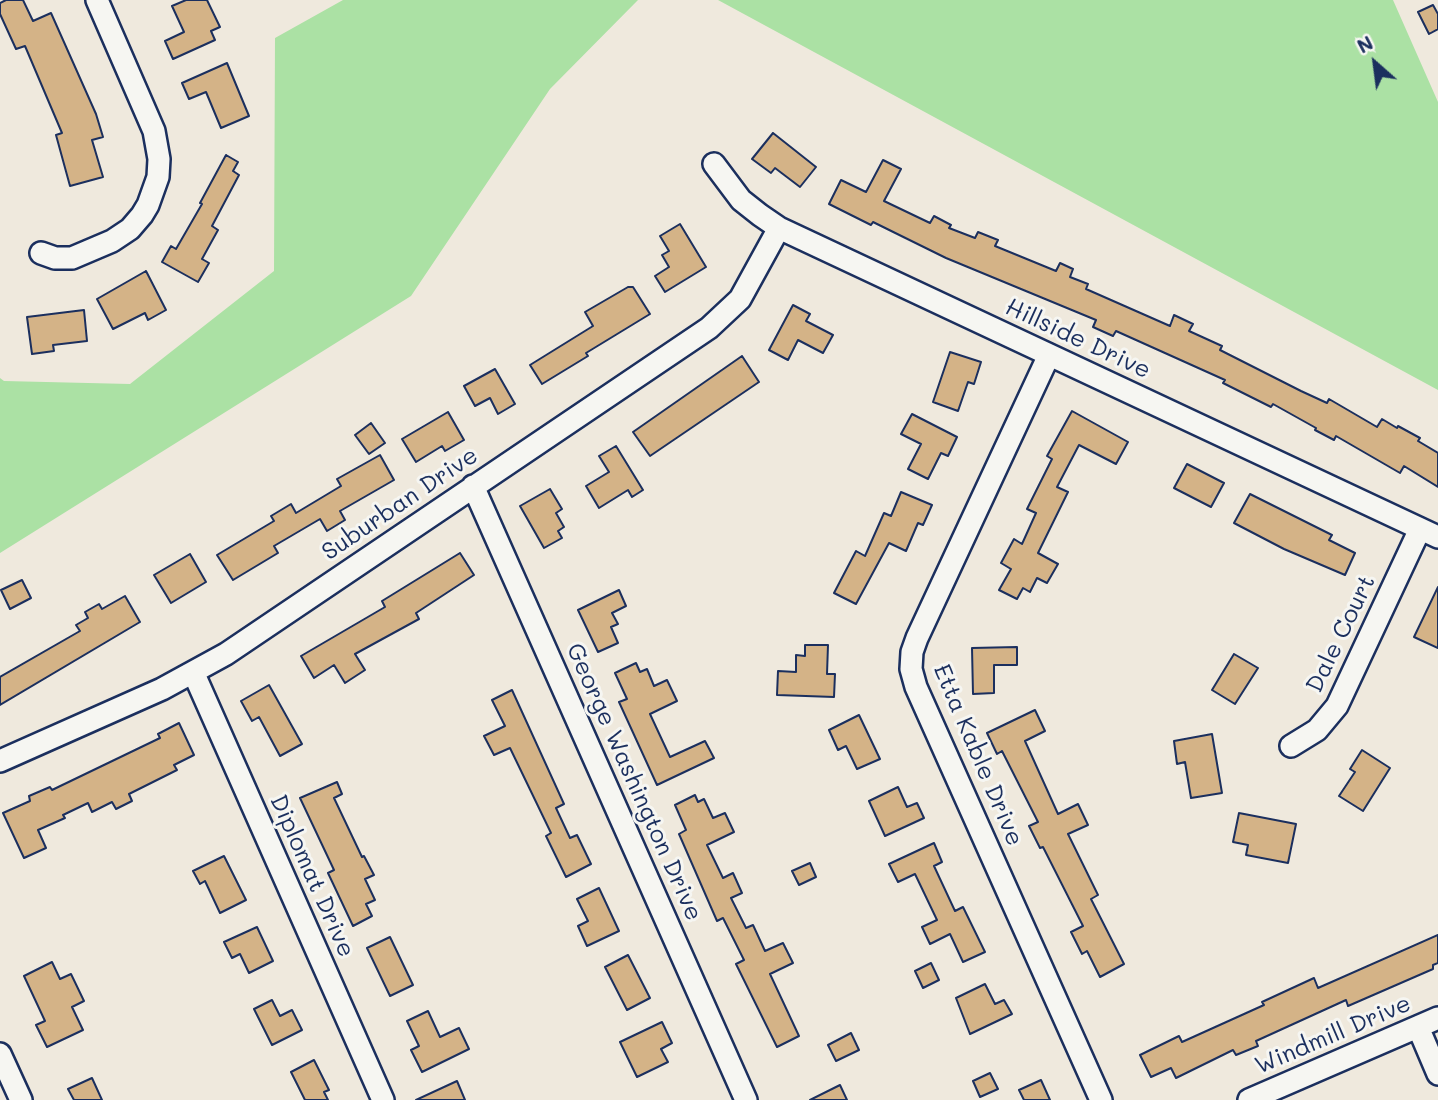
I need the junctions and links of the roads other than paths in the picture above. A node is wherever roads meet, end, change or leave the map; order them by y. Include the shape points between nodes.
1 (97, 0) edge
2 (714, 164) dead end
3 (779, 228) junction
4 (41, 253) dead end
5 (1049, 355) junction
6 (472, 486) junction
7 (1429, 533) edge
8 (194, 674) junction
9 (1291, 746) dead end
10 (0, 761) edge
11 (1438, 1018) edge
12 (1418, 1027) junction
13 (0, 1054) edge
14 (1438, 1074) edge
15 (21, 1100) edge
16 (383, 1100) edge
17 (746, 1100) edge
18 (1101, 1100) edge
19 (1249, 1100) edge

1 - 4 street via 154,131 158,177 142,215 112,241 72,258
2 - 3 street, Hillside Drive via 741,200
3 - 5 street, Hillside Drive
3 - 6 street, Suburban Drive via 740,299 719,320
5 - 7 street, Hillside Drive
5 - 18 street, Etta Kable Drive via 916,638 911,669
6 - 8 street, Suburban Drive
6 - 17 street, George Washington Drive
7 - 9 street, Dale Court via 1337,706 1318,730
8 - 10 street, Suburban Drive
8 - 16 street, Diplomat Drive
11 - 12 street, Windmill Drive
12 - 14 street
12 - 19 street, Windmill Drive
13 - 15 street

